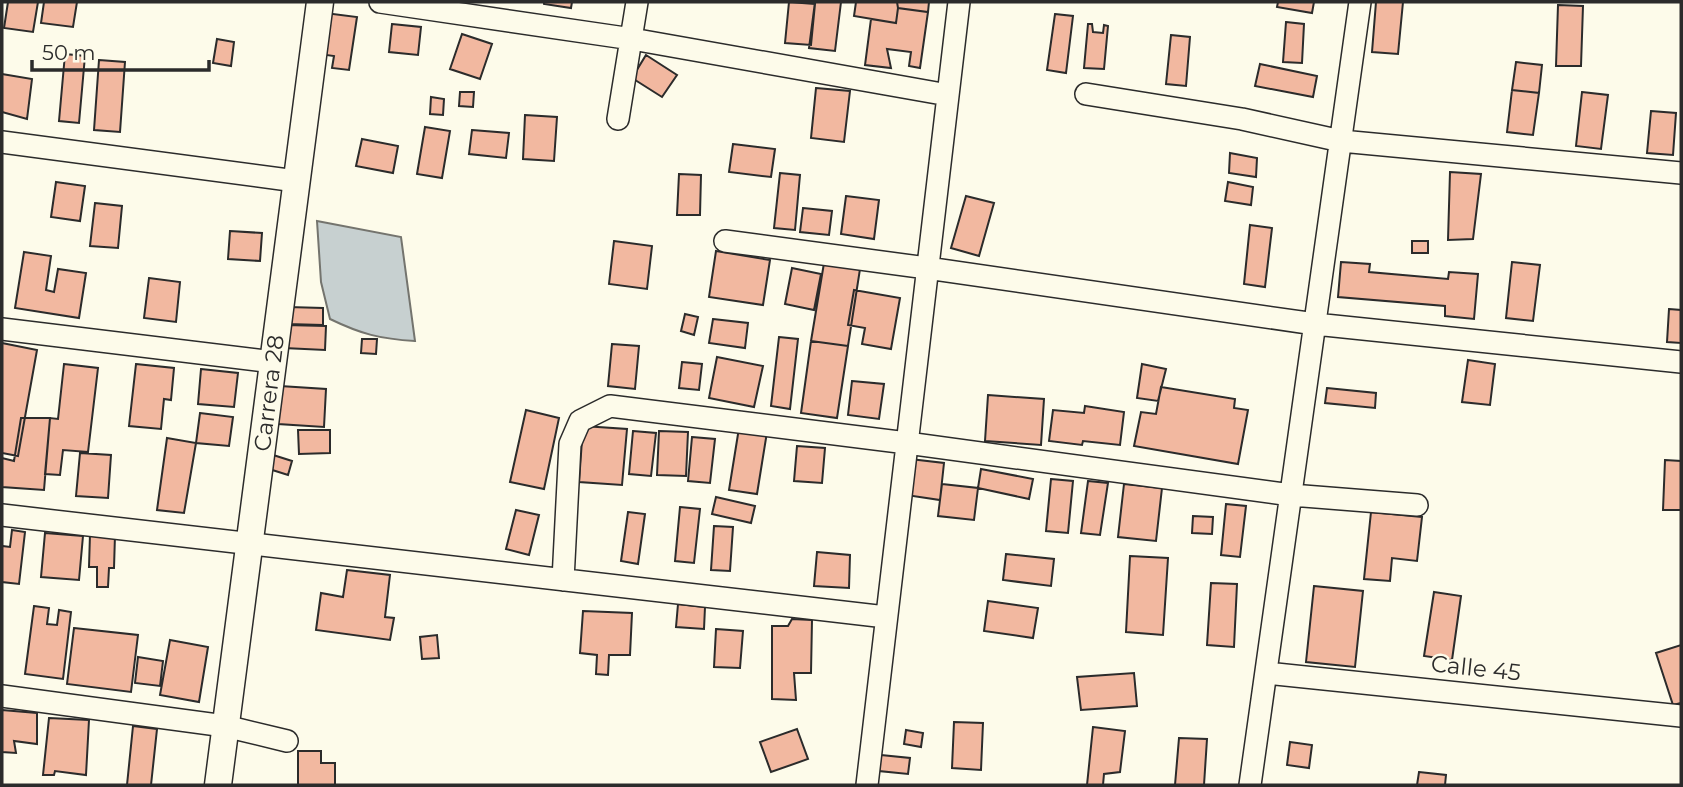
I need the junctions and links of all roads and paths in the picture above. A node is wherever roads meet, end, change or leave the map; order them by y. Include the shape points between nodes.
1 (320, 2) edge
2 (380, 2) edge
3 (637, 2) edge
4 (959, 2) edge
5 (1360, 2) edge
6 (632, 38) junction
7 (1086, 94) dead end
8 (948, 95) junction
9 (618, 119) dead end
10 (1341, 141) junction
11 (2, 142) edge
12 (1681, 173) edge
13 (296, 181) junction
14 (725, 241) dead end
15 (927, 268) junction
16 (1315, 324) junction
17 (2, 329) edge
18 (273, 362) junction
19 (1681, 362) edge
20 (907, 443) junction
21 (1291, 495) junction
22 (1417, 505) dead end
23 (2, 515) edge
24 (249, 543) junction
25 (563, 580) junction
26 (886, 617) junction
27 (1266, 673) junction
28 (2, 696) edge
29 (1681, 716) edge
30 (225, 726) junction
31 (287, 741) dead end
32 (218, 785) edge
33 (866, 785) edge
34 (1250, 785) edge

1 - 13 street, Carrera 28
2 - 6 street
3 - 6 street
4 - 8 street
5 - 10 street
6 - 8 street
6 - 9 street
7 - 10 street via 1242,119
8 - 15 street
10 - 12 street
10 - 16 street
11 - 13 street
13 - 18 street, Carrera 28
14 - 15 street
15 - 16 street
15 - 20 street
16 - 19 street
16 - 21 street
17 - 18 street
18 - 24 street, Carrera 28
20 - 21 street
20 - 25 street via 610,406 580,421 570,444
20 - 26 street
21 - 22 street
21 - 27 street
23 - 24 street
24 - 25 street
24 - 30 street, Carrera 28
25 - 26 street
26 - 33 street
27 - 29 street, Calle 45
27 - 34 street
28 - 30 street
30 - 31 street
30 - 32 street, Carrera 28

